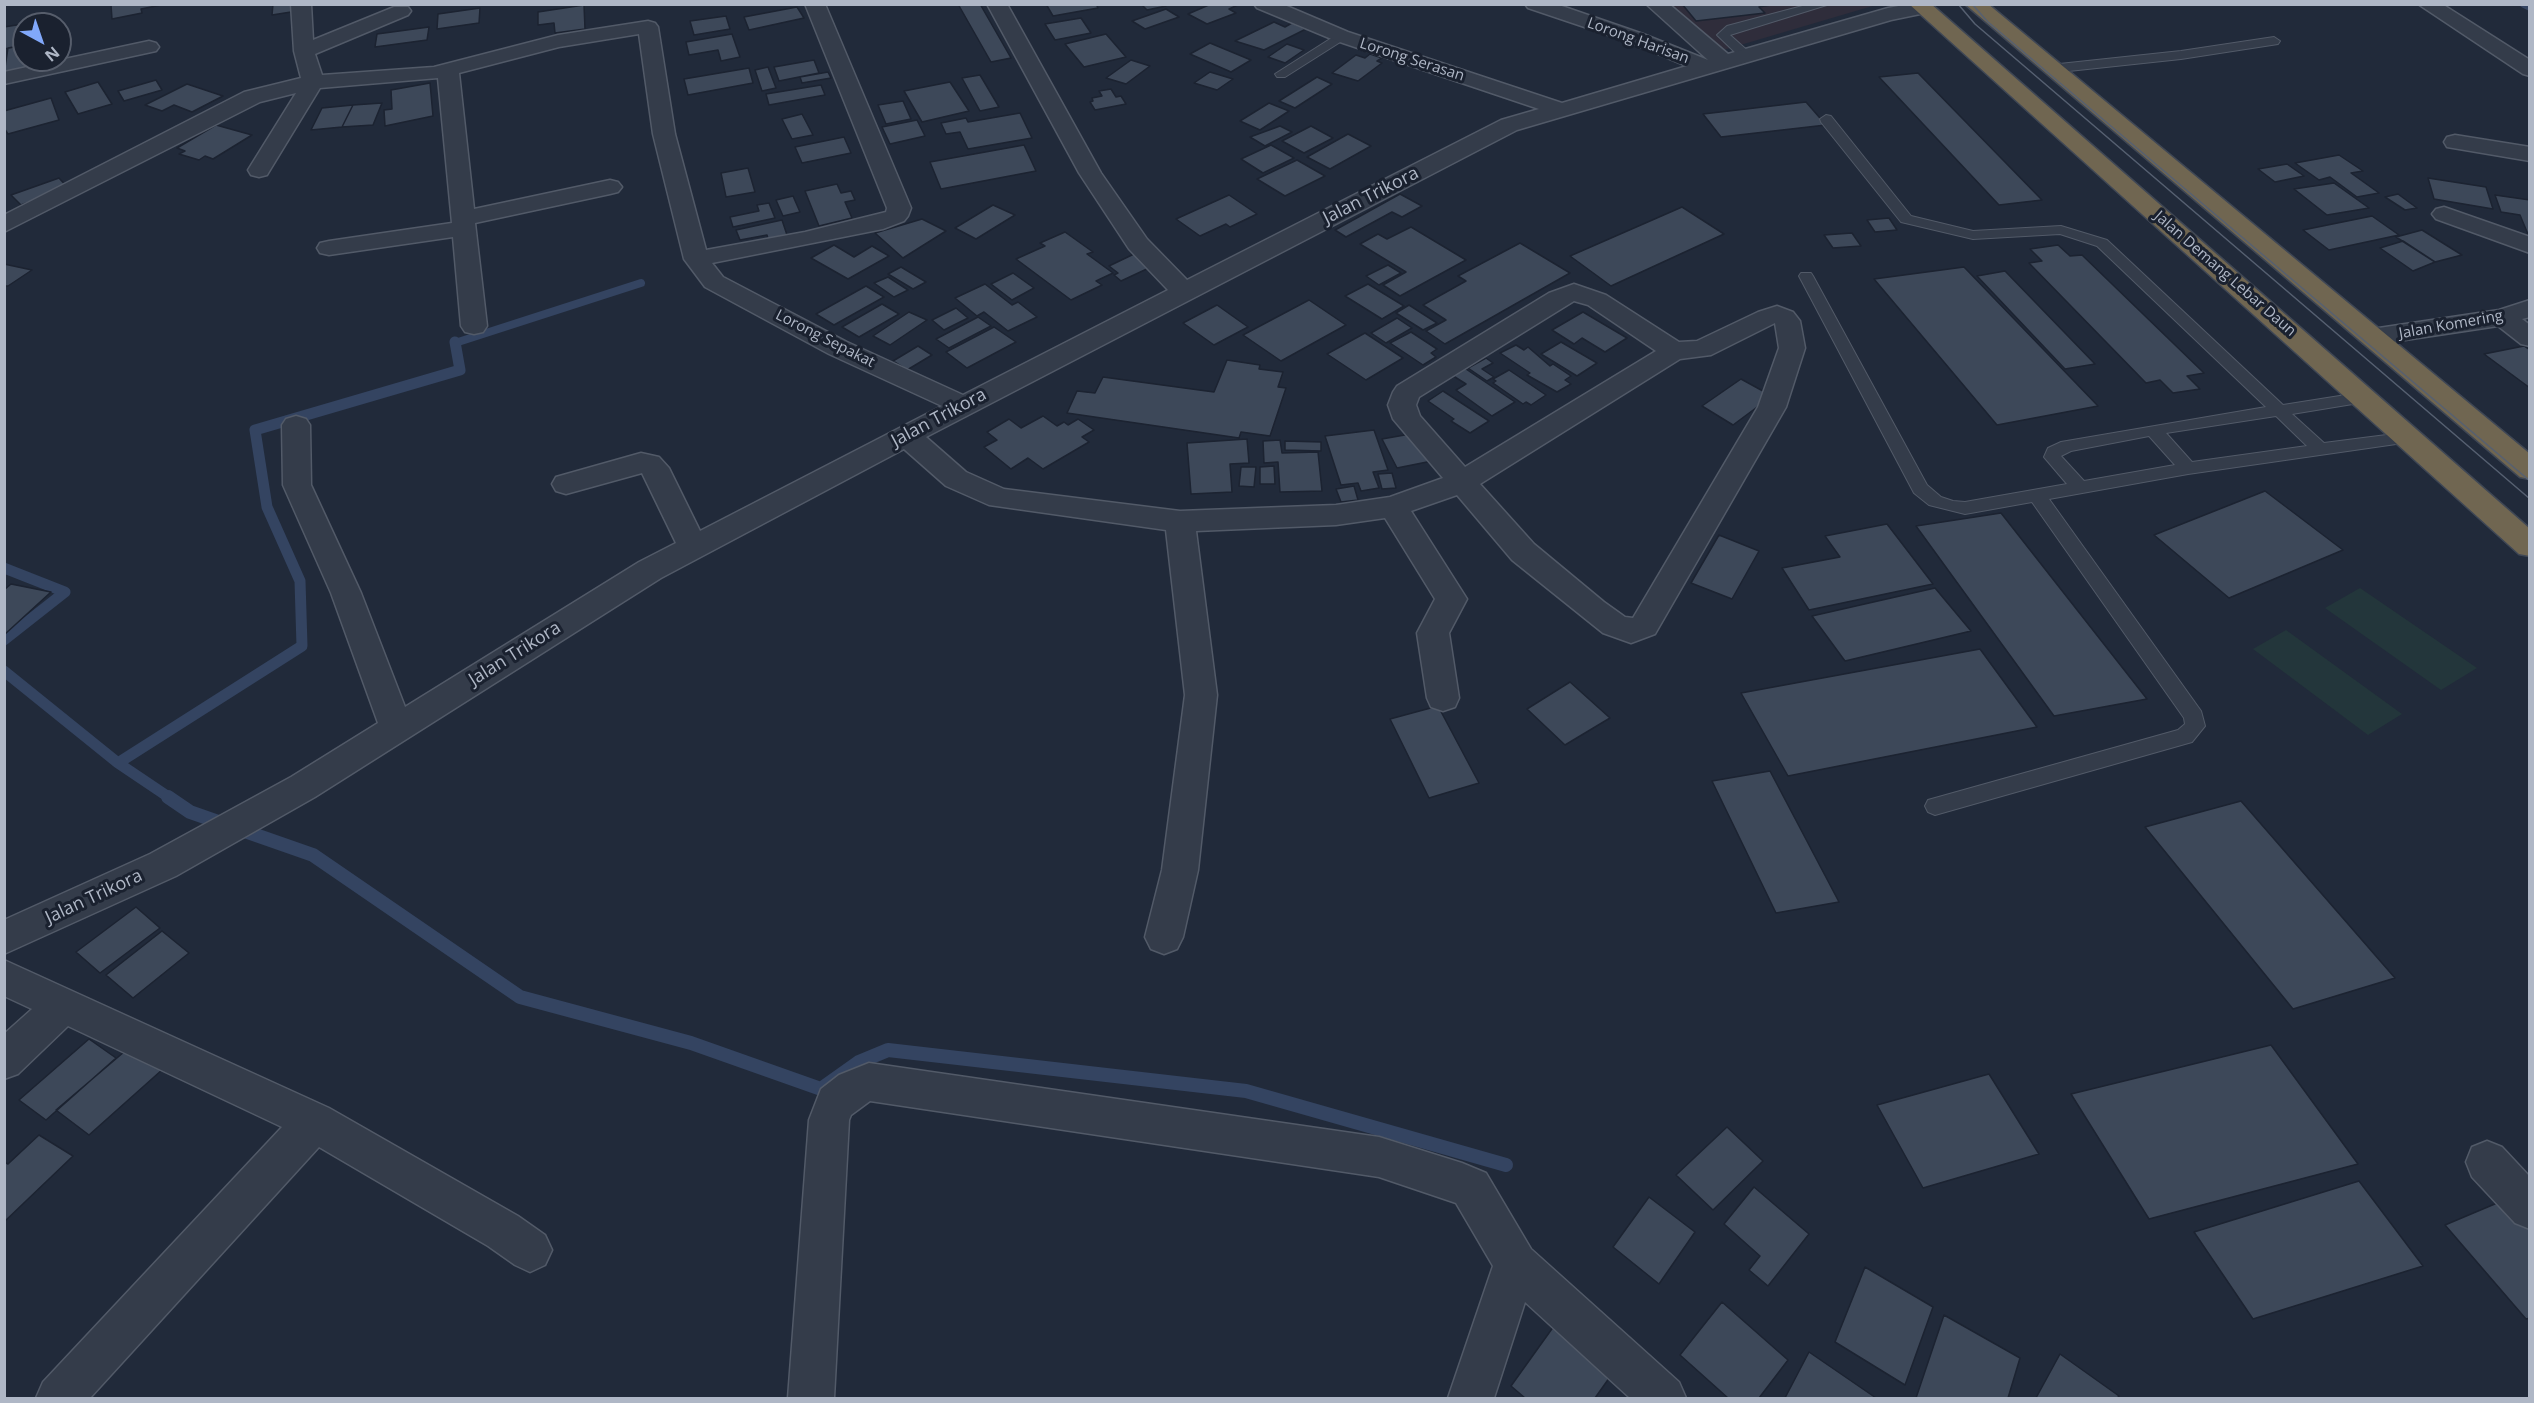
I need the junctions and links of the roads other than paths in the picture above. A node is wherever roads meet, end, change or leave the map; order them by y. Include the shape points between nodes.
1 (301, 4) edge
2 (644, 4) edge
3 (815, 4) edge
4 (997, 4) edge
5 (1264, 4) edge
6 (1535, 4) edge
7 (1656, 4) edge
8 (1825, 4) edge
9 (1975, 4) edge
10 (2428, 4) edge
11 (1921, 7) edge
12 (401, 11) dead end
13 (648, 27) junction
14 (1341, 36) junction
15 (2274, 40) dead end
16 (148, 47) dead end
17 (304, 51) junction
18 (1725, 61) junction
19 (2050, 69) junction
20 (448, 70) junction
21 (2529, 70) edge
22 (1281, 74) dead end
23 (4, 78) edge
24 (314, 82) junction
25 (1562, 110) junction
26 (1826, 119) dead end
27 (2455, 142) dead end
28 (2529, 154) edge
29 (259, 170) dead end
30 (610, 187) dead end
31 (2444, 214) dead end
32 (465, 223) junction
33 (4, 225) edge
34 (2529, 246) edge
35 (329, 248) dead end
36 (696, 259) junction
37 (1806, 276) dead end
38 (1184, 292) junction
39 (2529, 308) edge
40 (2503, 317) junction
41 (474, 326) dead end
42 (2372, 337) junction
43 (2529, 338) edge
44 (1674, 351) junction
45 (2444, 400) junction
46 (2372, 403) junction
47 (963, 405) junction
48 (2279, 411) junction
49 (296, 425) dead end
50 (2153, 430) junction
51 (906, 435) junction
52 (2410, 437) junction
53 (2320, 449) junction
54 (2188, 468) junction
55 (2529, 470) edge
56 (1462, 482) junction
57 (566, 484) dead end
58 (2079, 486) junction
59 (2036, 494) junction
60 (1393, 507) junction
61 (1180, 521) junction
62 (2529, 546) edge
63 (693, 548) junction
64 (1443, 698) dead end
65 (396, 728) junction
66 (1935, 806) dead end
67 (1164, 937) dead end
68 (4, 938) edge
69 (4, 976) edge
70 (64, 1004) junction
71 (4, 1061) edge
72 (315, 1122) junction
73 (2487, 1162) dead end
74 (2529, 1208) edge
75 (530, 1250) dead end
76 (1516, 1264) junction
77 (59, 1398) edge
78 (811, 1398) edge
79 (1471, 1398) edge
80 (1663, 1398) edge

1 - 17 street
2 - 13 street
3 - 36 street via 899,208 896,216 805,239
4 - 38 street via 1090,173 1138,244
5 - 14 street, Lorong Serasan
6 - 18 street, Lorong Harisan via 1636,38
7 - 18 street
8 - 18 lane via 1731,29 1723,35
9 - 19 highway
10 - 21 street
11 - 18 street, Jalan Trikora
11 - 46 highway, Jalan Demang Lebar Daun
12 - 17 street
13 - 20 street via 558,41
13 - 36 street via 664,134
14 - 22 lane
14 - 25 street, Lorong Serasan
15 - 19 lane
16 - 23 street
17 - 24 street
18 - 25 street, Jalan Trikora
19 - 42 highway
20 - 24 street
20 - 32 street
24 - 29 street
24 - 33 street via 252,97
25 - 38 street, Jalan Trikora via 1509,125
26 - 48 lane via 1906,219 1973,235 2061,230 2102,243
27 - 28 street
30 - 32 street
31 - 34 street
32 - 35 street
32 - 41 street
36 - 47 street, Lorong Sepakat via 714,282 838,348
37 - 59 lane via 1920,489 1943,504 1965,508
38 - 47 street, Jalan Trikora
39 - 40 street, Jalan Komering
40 - 42 street, Jalan Komering
40 - 43 street
42 - 45 highway
44 - 56 street
44 - 56 street via 1588,295 1574,292 1548,304 1407,392 1402,405 1407,419
44 - 56 street via 1702,350 1777,314 1787,321 1792,348 1772,407 1644,626 1625,630 1593,610 1523,552
45 - 46 highway
45 - 55 highway
46 - 48 lane
46 - 52 highway, Jalan Demang Lebar Daun
47 - 51 street, Jalan Trikora
48 - 50 lane
48 - 53 lane
49 - 65 street via 297,485 346,593
50 - 54 lane
50 - 58 lane via 2067,446 2054,452 2052,457
51 - 61 street via 956,479 999,498
51 - 63 street, Jalan Trikora
52 - 53 lane
52 - 62 highway, Jalan Demang Lebar Daun
53 - 54 lane
54 - 58 lane
56 - 60 street
57 - 63 street via 640,463 649,464 656,468
58 - 59 lane
59 - 66 lane via 2194,716 2195,726 2185,736
60 - 61 street via 1336,515
60 - 64 street via 1451,599 1433,633
61 - 67 street via 1201,695 1180,870
63 - 65 street, Jalan Trikora via 650,570
65 - 68 street, Jalan Trikora via 163,865
69 - 70 street
70 - 71 street
70 - 72 street
72 - 75 street
72 - 77 street
73 - 74 street
76 - 78 street via 1471,1188 1379,1157 869,1082 835,1103 829,1120
76 - 79 street
76 - 80 street

